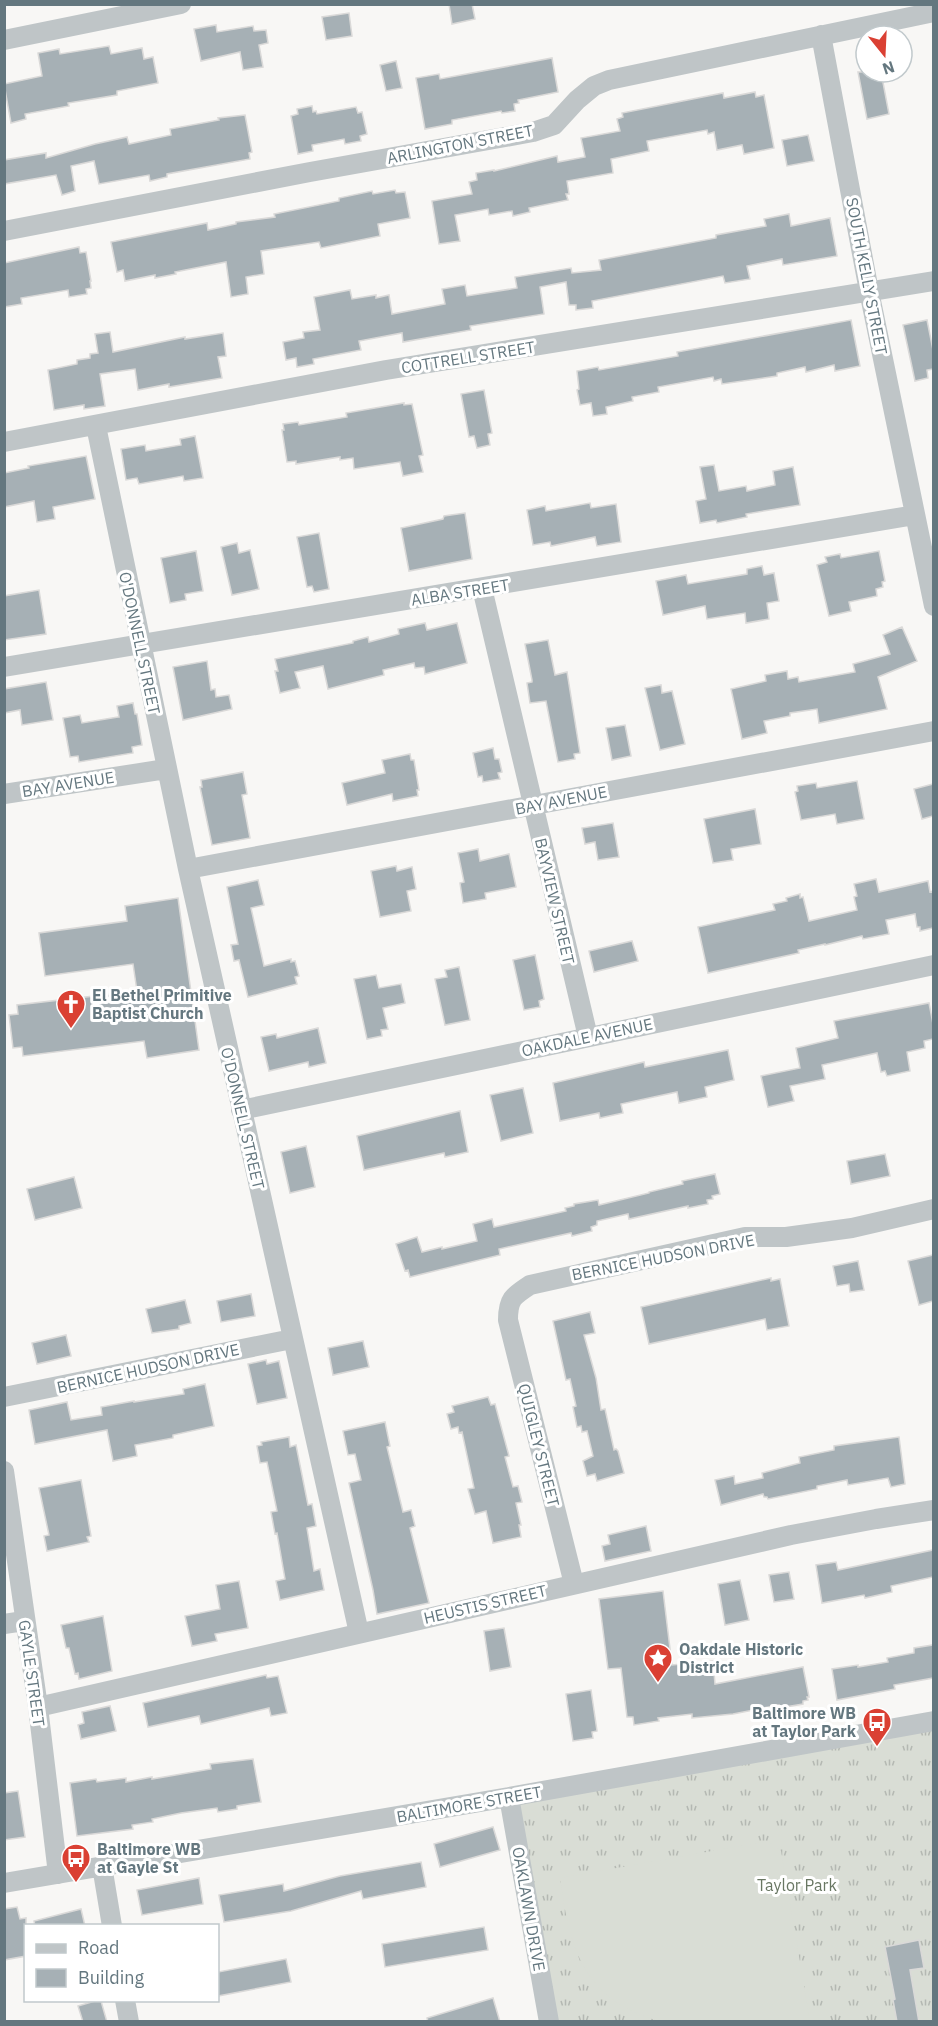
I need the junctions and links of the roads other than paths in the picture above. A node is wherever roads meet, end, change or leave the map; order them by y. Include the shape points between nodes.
1 (181, 4) edge
2 (933, 12) edge
3 (822, 35) junction
4 (4, 40) edge
5 (4, 231) edge
6 (933, 281) edge
7 (869, 291) junction
8 (96, 426) junction
9 (4, 442) edge
10 (915, 515) junction
11 (930, 573) edge
12 (482, 588) junction
13 (933, 606) edge
14 (140, 645) junction
15 (4, 667) edge
16 (933, 731) edge
17 (166, 769) junction
18 (4, 794) edge
19 (533, 805) junction
20 (188, 869) junction
21 (933, 965) edge
22 (588, 1037) junction
23 (241, 1110) junction
24 (933, 1209) edge
25 (508, 1305) joint
26 (292, 1339) junction
27 (4, 1397) edge
28 (4, 1471) edge
29 (933, 1510) edge
30 (574, 1584) junction
31 (24, 1621) junction
32 (4, 1624) edge
33 (359, 1633) junction
34 (38, 1707) junction
35 (933, 1721) edge
36 (508, 1797) junction
37 (102, 1866) junction
38 (58, 1874) junction
39 (4, 1883) edge
40 (112, 1924) edge
41 (125, 2002) edge
42 (129, 2022) edge
43 (549, 2022) edge

1 - 4 street
2 - 3 street, ARLINGTON STREET
3 - 5 street, ARLINGTON STREET via 609,80 594,86 554,125 533,132
3 - 7 street, SOUTH KELLY STREET
6 - 7 street, COTTRELL STREET
7 - 8 street, COTTRELL STREET via 386,370
7 - 10 street, SOUTH KELLY STREET
8 - 9 street, COTTRELL STREET
8 - 14 street, O'DONNELL STREET
10 - 11 street, SOUTH KELLY STREET
10 - 12 street, ALBA STREET
11 - 13 street, SOUTH KELLY STREET
12 - 14 street, ALBA STREET
12 - 19 street, BAYVIEW STREET
14 - 15 street, ALBA STREET
14 - 17 street, O'DONNELL STREET
16 - 19 street, BAY AVENUE
17 - 18 street, BAY AVENUE
17 - 20 street, O'DONNELL STREET
19 - 20 street, BAY AVENUE
19 - 22 street, BAYVIEW STREET
20 - 23 street, O'DONNELL STREET
21 - 22 street, OAKDALE AVENUE
22 - 23 street, OAKDALE AVENUE
23 - 26 street, O'DONNELL STREET
24 - 25 street, BERNICE HUDSON DRIVE via 852,1228 786,1237 745,1237 530,1285
25 - 30 street, QUIGLEY STREET via 508,1320
26 - 27 street, BERNICE HUDSON DRIVE
26 - 33 street, O'DONNELL STREET
28 - 31 street, GAYLE STREET
29 - 30 street, HEUSTIS STREET via 791,1535
30 - 33 street, HEUSTIS STREET
31 - 32 street
31 - 34 street, GAYLE STREET
33 - 34 street, HEUSTIS STREET
34 - 38 street, GAYLE STREET
35 - 36 street, BALTIMORE STREET
36 - 37 street, BALTIMORE STREET
36 - 43 street, OAKLAWN DRIVE
37 - 38 street, BALTIMORE STREET
37 - 40 street
38 - 39 street, BALTIMORE STREET
41 - 42 street

